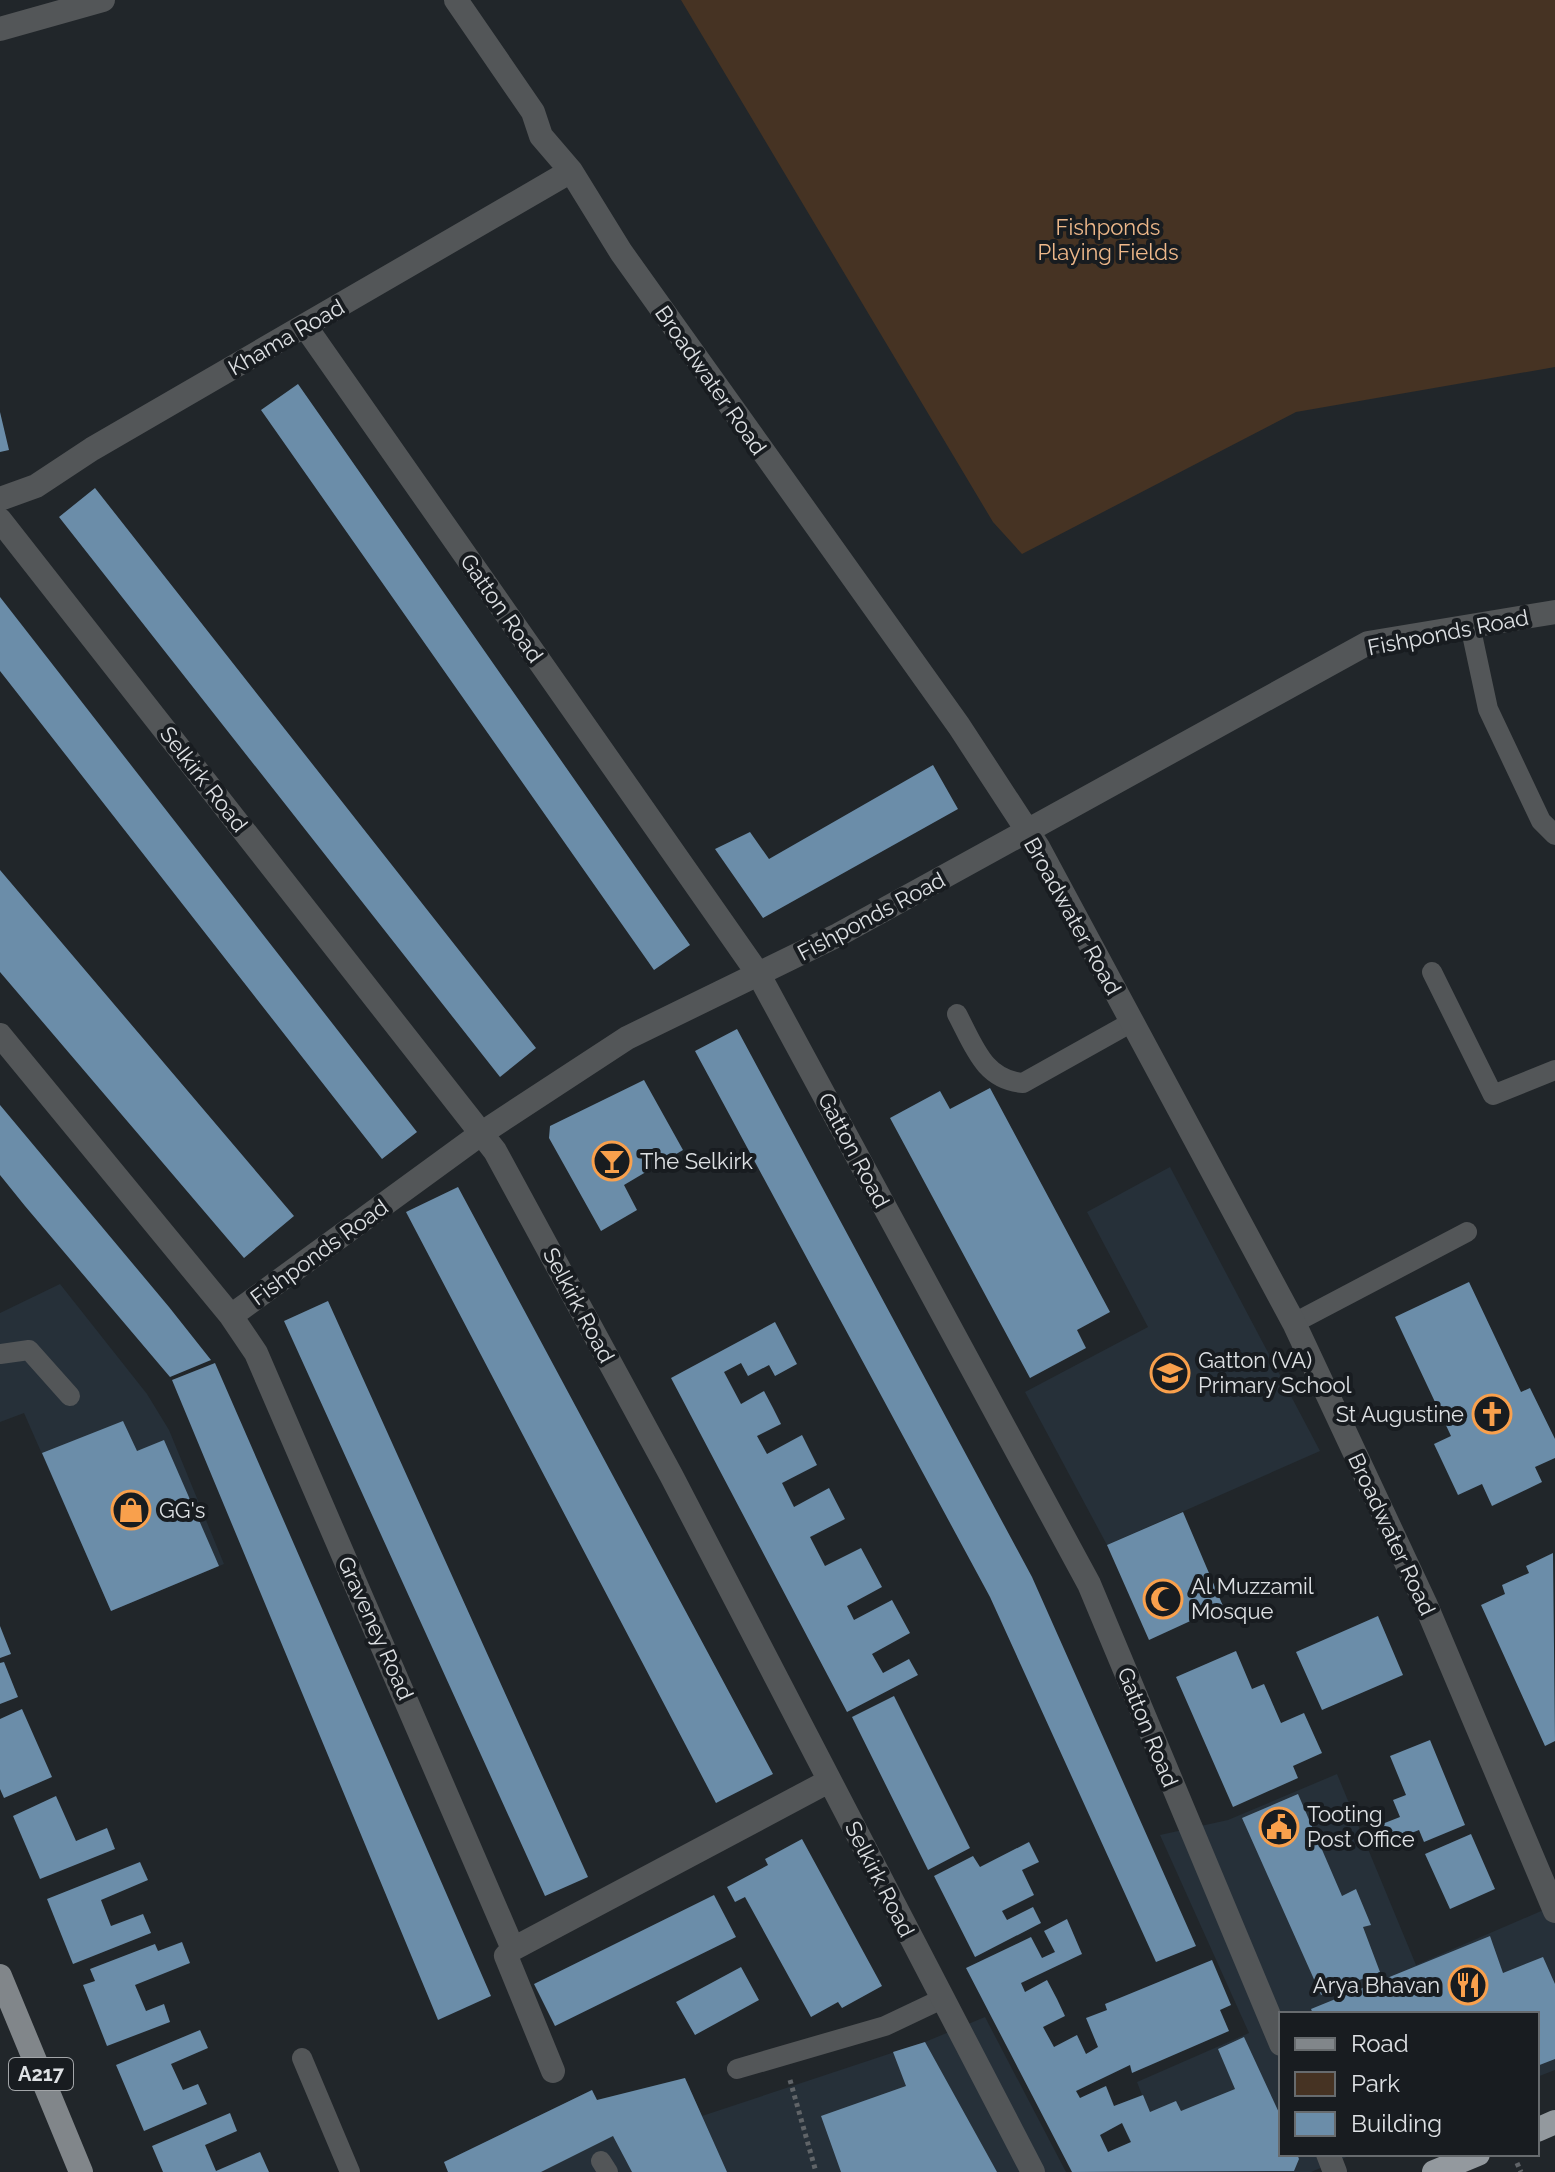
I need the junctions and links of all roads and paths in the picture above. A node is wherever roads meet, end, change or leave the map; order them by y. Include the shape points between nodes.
1 (103, 0) edge
2 (456, 0) edge
3 (0, 29) edge
4 (571, 171) junction
5 (305, 326) junction
6 (0, 499) edge
7 (0, 520) edge
8 (1555, 612) edge
9 (1470, 625) junction
10 (1027, 833) junction
11 (1555, 835) edge
12 (1432, 972) dead end
13 (759, 975) junction
14 (957, 1014) dead end
15 (1132, 1022) junction
16 (0, 1035) edge
17 (1555, 1070) edge
18 (482, 1133) junction
19 (1467, 1232) dead end
20 (231, 1316) junction
21 (1294, 1323) junction
22 (0, 1354) edge
23 (70, 1396) dead end
24 (829, 1781) junction
25 (1555, 1911) edge
26 (513, 1949) junction
27 (0, 1976) edge
28 (942, 1999) junction
29 (1279, 2039) edge
30 (783, 2056) junction
31 (302, 2058) dead end
32 (737, 2069) dead end
33 (553, 2071) dead end
34 (1473, 2156) edge
35 (1517, 2163) dead end
36 (81, 2172) edge
37 (350, 2172) edge
38 (816, 2172) edge
39 (1033, 2172) edge
40 (1434, 2172) edge
41 (1521, 2172) edge

1 - 3 street
2 - 4 street, Broadwater Road via 533,112 541,136
4 - 5 street, Khama Road
4 - 10 street, Broadwater Road via 621,252 959,726
5 - 6 street, Khama Road via 36,486
5 - 13 street, Gatton Road
7 - 18 street, Selkirk Road
8 - 9 street, Fishponds Road
9 - 10 street, Fishponds Road via 1368,643
9 - 11 lane via 1488,709 1541,821
10 - 13 street, Fishponds Road
10 - 15 street, Broadwater Road
12 - 17 lane via 1493,1095
13 - 18 street, Fishponds Road via 627,1038
13 - 29 street, Gatton Road via 1089,1584
14 - 15 lane via 988,1071 1023,1083
15 - 21 street, Broadwater Road
16 - 20 street, Graveney Road
18 - 20 street, Fishponds Road
18 - 24 street, Selkirk Road via 671,1475
19 - 21 lane
20 - 26 street, Graveney Road via 256,1353
21 - 25 street, Broadwater Road via 1425,1603
22 - 23 lane via 29,1350
24 - 26 street
24 - 28 street, Selkirk Road
26 - 33 street, Graveney Road via 506,1956
27 - 36 main road, A217
28 - 30 lane via 885,2026
28 - 39 street, Selkirk Road
30 - 32 lane
30 - 38 path
31 - 37 lane
34 - 40 highway
35 - 41 path

